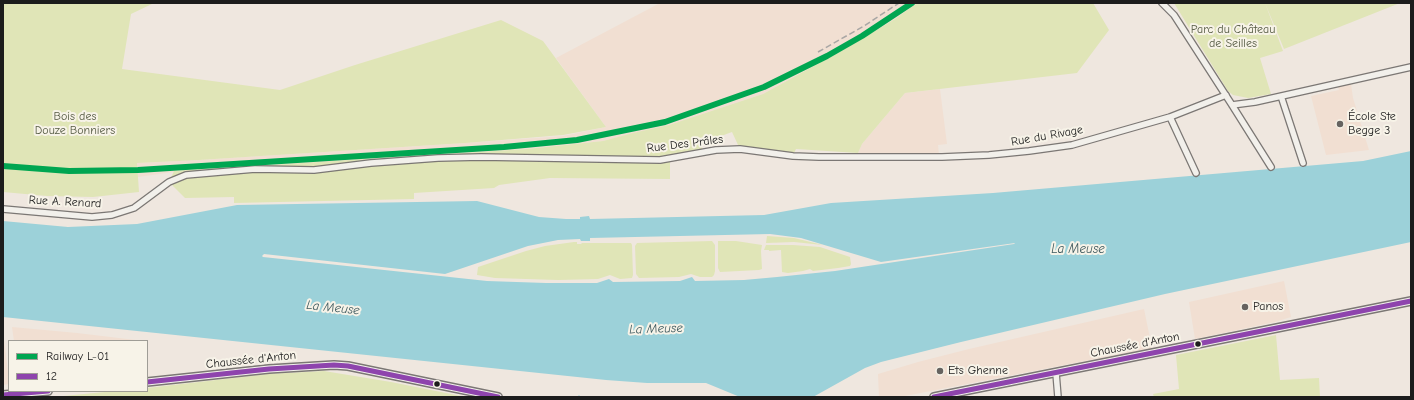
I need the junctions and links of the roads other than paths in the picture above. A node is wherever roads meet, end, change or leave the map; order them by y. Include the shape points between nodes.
1 (1162, 3) edge
2 (1411, 67) edge
3 (1226, 95) junction
4 (1281, 96) junction
5 (1232, 105) junction
6 (1170, 117) junction
7 (924, 157) joint
8 (1303, 163) dead end
9 (1271, 167) dead end
10 (1196, 174) dead end
11 (186, 175) joint
12 (3, 209) edge
13 (1411, 301) edge
14 (1056, 373) junction
15 (148, 382) edge
16 (37, 392) edge
17 (3, 395) edge
18 (498, 397) edge
19 (934, 397) edge
20 (1058, 397) edge

1 - 3 street via 1174,15
2 - 4 street
3 - 5 street
3 - 6 street, Rue du Rivage
4 - 5 street
4 - 8 street
5 - 9 street
6 - 7 street, Rue du Rivage via 1072,145 989,155
6 - 10 street
7 - 11 street, Rue Des Prâles via 793,156 740,149 716,150 660,160 438,158 314,170 255,169
11 - 12 street, Rue A. Renard via 169,182 134,208 112,215 92,217
13 - 14 main road, Chaussée d'Anton
14 - 19 main road, Chaussée d'Anton
14 - 20 street
15 - 18 main road, Chaussée d'Anton via 334,365
16 - 17 main road

